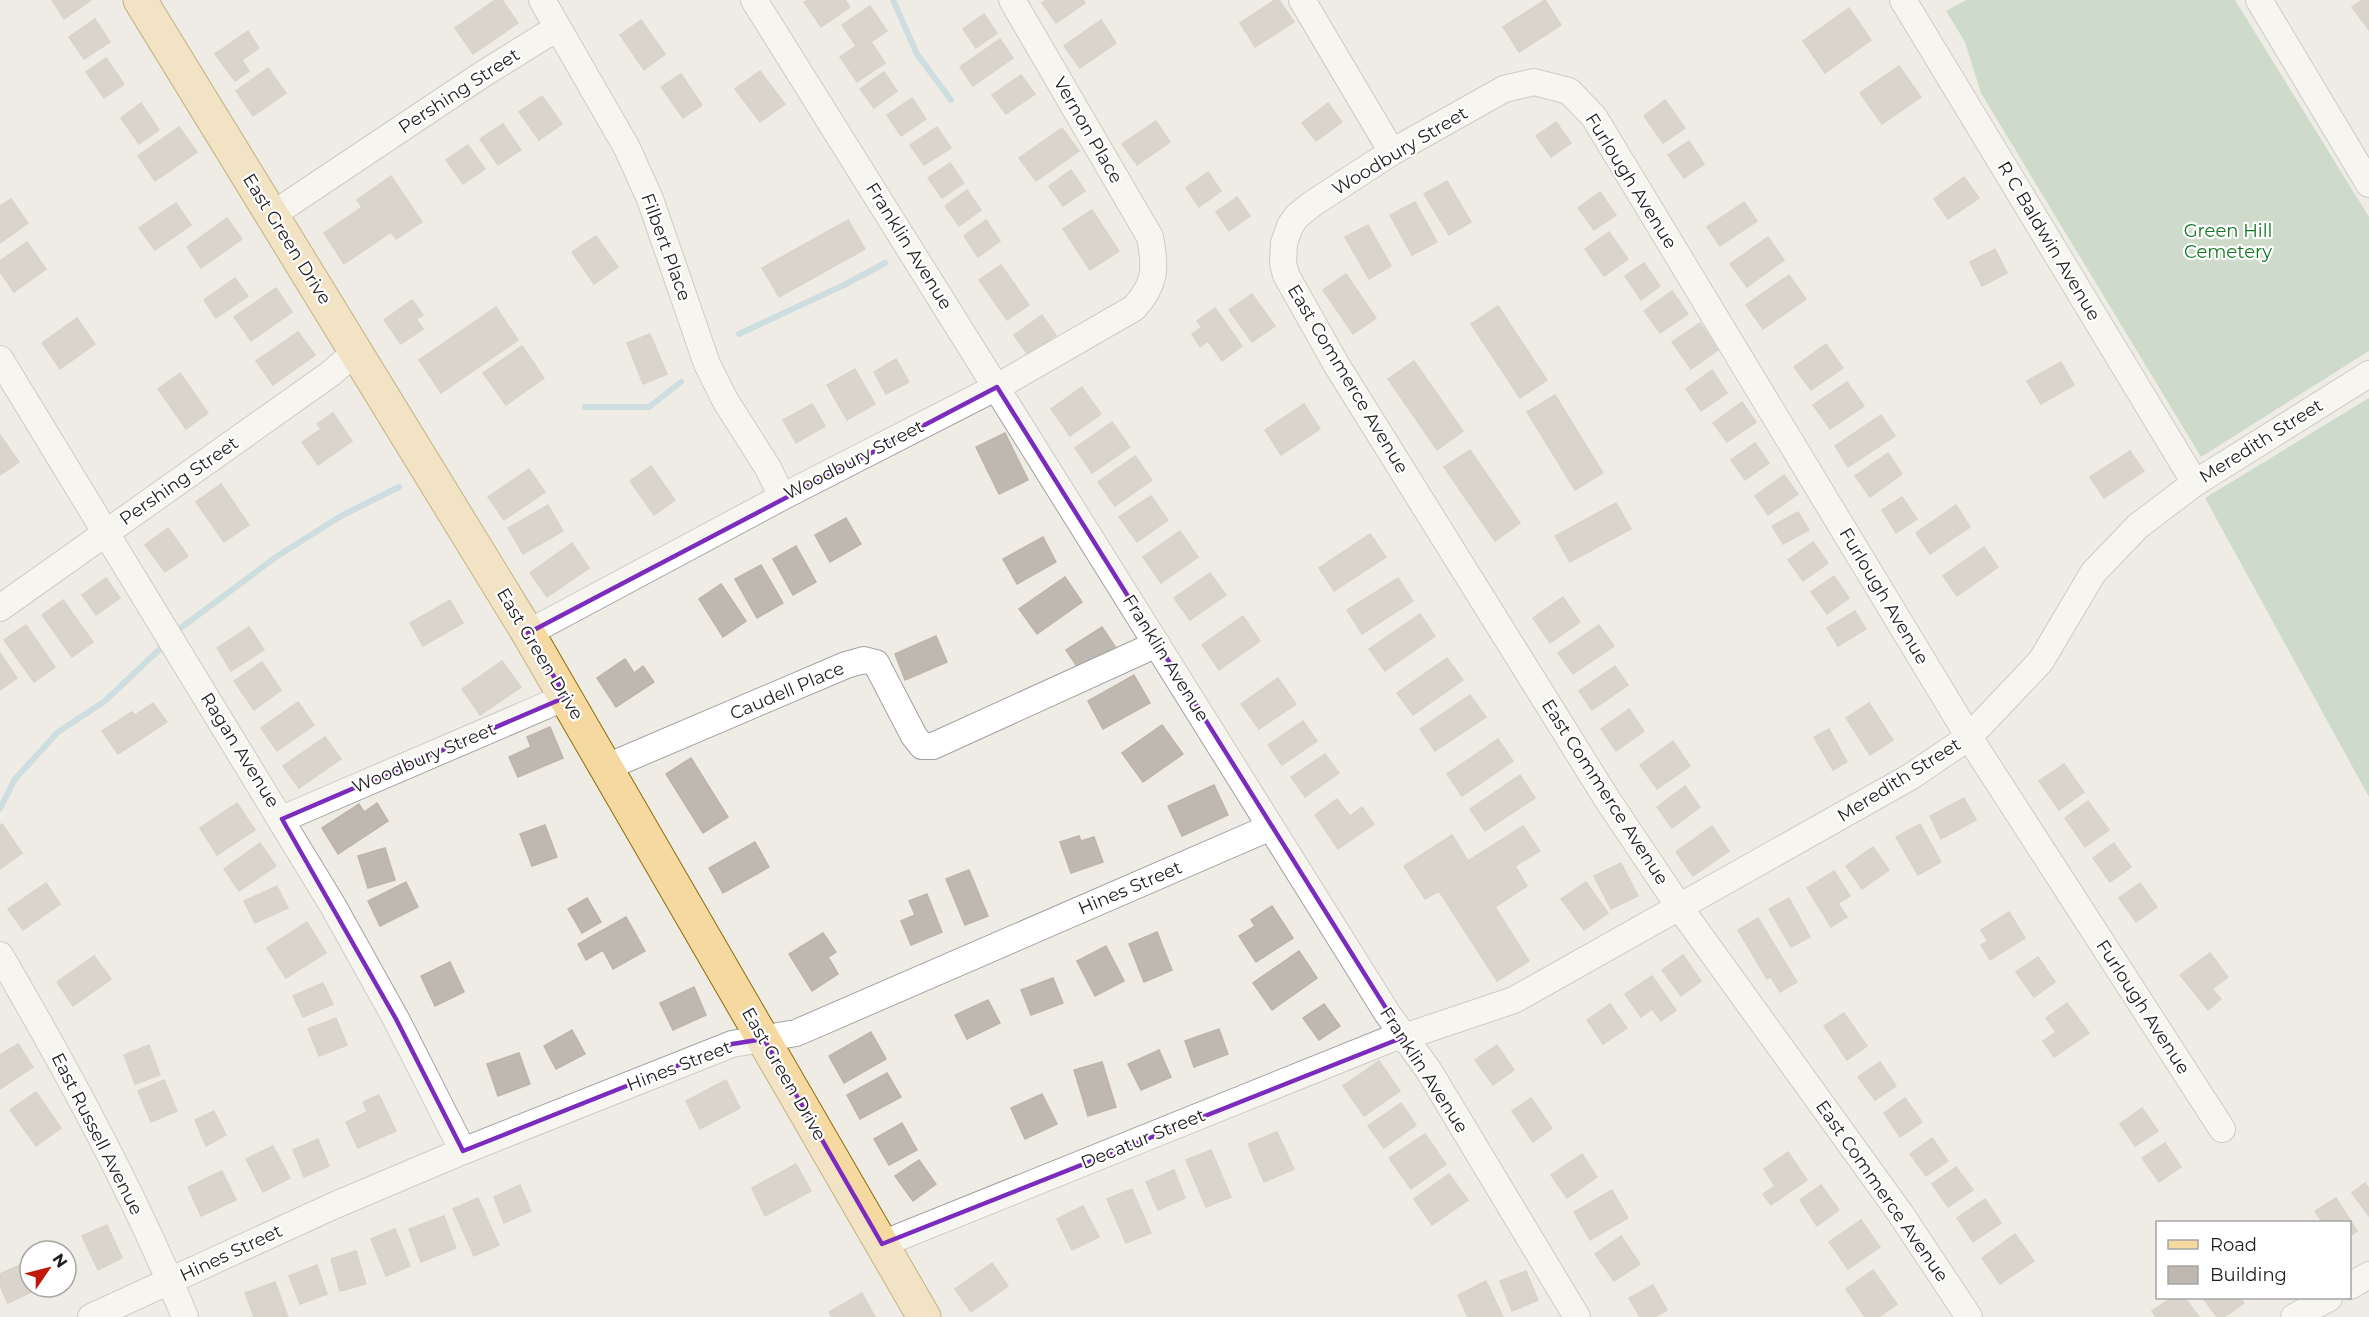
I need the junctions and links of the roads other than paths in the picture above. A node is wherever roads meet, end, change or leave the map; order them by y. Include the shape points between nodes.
1 (140, 0) edge
2 (543, 0) edge
3 (754, 0) edge
4 (1012, 0) edge
5 (1302, 0) edge
6 (1903, 0) edge
7 (2259, 0) edge
8 (557, 28) junction
9 (1534, 82) joint
10 (1392, 152) junction
11 (2369, 184) edge
12 (272, 215) junction
13 (1284, 243) joint
14 (1155, 263) joint
15 (357, 351) junction
16 (0, 358) edge
17 (2369, 374) edge
18 (997, 387) junction
19 (2195, 483) junction
20 (782, 497) junction
21 (105, 533) junction
22 (0, 608) edge
23 (528, 633) junction
24 (1157, 644) junction
25 (566, 697) junction
26 (1969, 737) junction
27 (607, 767) junction
28 (282, 819) junction
29 (1271, 827) junction
30 (1680, 908) junction
31 (0, 955) edge
32 (1404, 1037) junction
33 (764, 1039) junction
34 (2222, 1129) dead end
35 (463, 1151) junction
36 (882, 1244) junction
37 (2369, 1275) edge
38 (170, 1281) junction
39 (2351, 1285) edge
40 (2327, 1299) edge
41 (91, 1317) edge
42 (185, 1317) edge
43 (924, 1317) edge
44 (1577, 1317) edge
45 (1969, 1317) edge
46 (2294, 1317) edge

1 - 12 main road, East Green Drive
2 - 8 street, Filbert Place
3 - 18 street, Franklin Avenue
4 - 14 street, Vernon Place via 1150,237
5 - 10 street
6 - 19 street, R C Baldwin Avenue
7 - 11 street
8 - 12 street, Pershing Street
8 - 20 street, Filbert Place via 627,148 650,200 706,364
9 - 10 street, Woodbury Street via 1504,89
9 - 26 street, Furlough Avenue via 1569,91 1594,117
10 - 13 street, Woodbury Street via 1297,216
12 - 15 main road, East Green Drive
13 - 30 street, East Commerce Avenue via 1286,275 1336,364 1607,799
14 - 18 street, Woodbury Street via 1152,282 1134,308
15 - 21 street, Pershing Street
15 - 23 main road, East Green Drive
16 - 21 street, Ragan Avenue
17 - 19 street, Meredith Street
18 - 20 street, Woodbury Street
18 - 24 street, Franklin Avenue
19 - 26 street, Meredith Street via 2138,526 2093,573 2041,661
20 - 23 street, Woodbury Street
21 - 22 street, Pershing Street
21 - 28 street, Ragan Avenue
23 - 25 main road, East Green Drive
24 - 27 street, Caudell Place via 933,746 922,746 876,663 864,660
24 - 29 street, Franklin Avenue
25 - 27 main road, East Green Drive
25 - 28 street, Woodbury Street
26 - 30 street, Meredith Street via 1910,777
26 - 34 street, Furlough Avenue
27 - 33 main road, East Green Drive
28 - 35 street, Ragan Avenue via 396,1019
29 - 32 street, Franklin Avenue
29 - 33 street, Hines Street via 796,1033
30 - 32 street, Meredith Street via 1514,1000
30 - 45 street, East Commerce Avenue via 1900,1213
31 - 38 street, East Russell Avenue via 90,1114
32 - 36 street, Decatur Street via 1393,1038
32 - 44 street, Franklin Avenue via 1429,1071
33 - 35 street, Hines Street via 732,1044
33 - 36 main road, East Green Drive
35 - 38 street, Hines Street
36 - 43 main road, East Green Drive
37 - 39 street
38 - 41 street, Hines Street
38 - 42 street, East Russell Avenue
40 - 46 street

